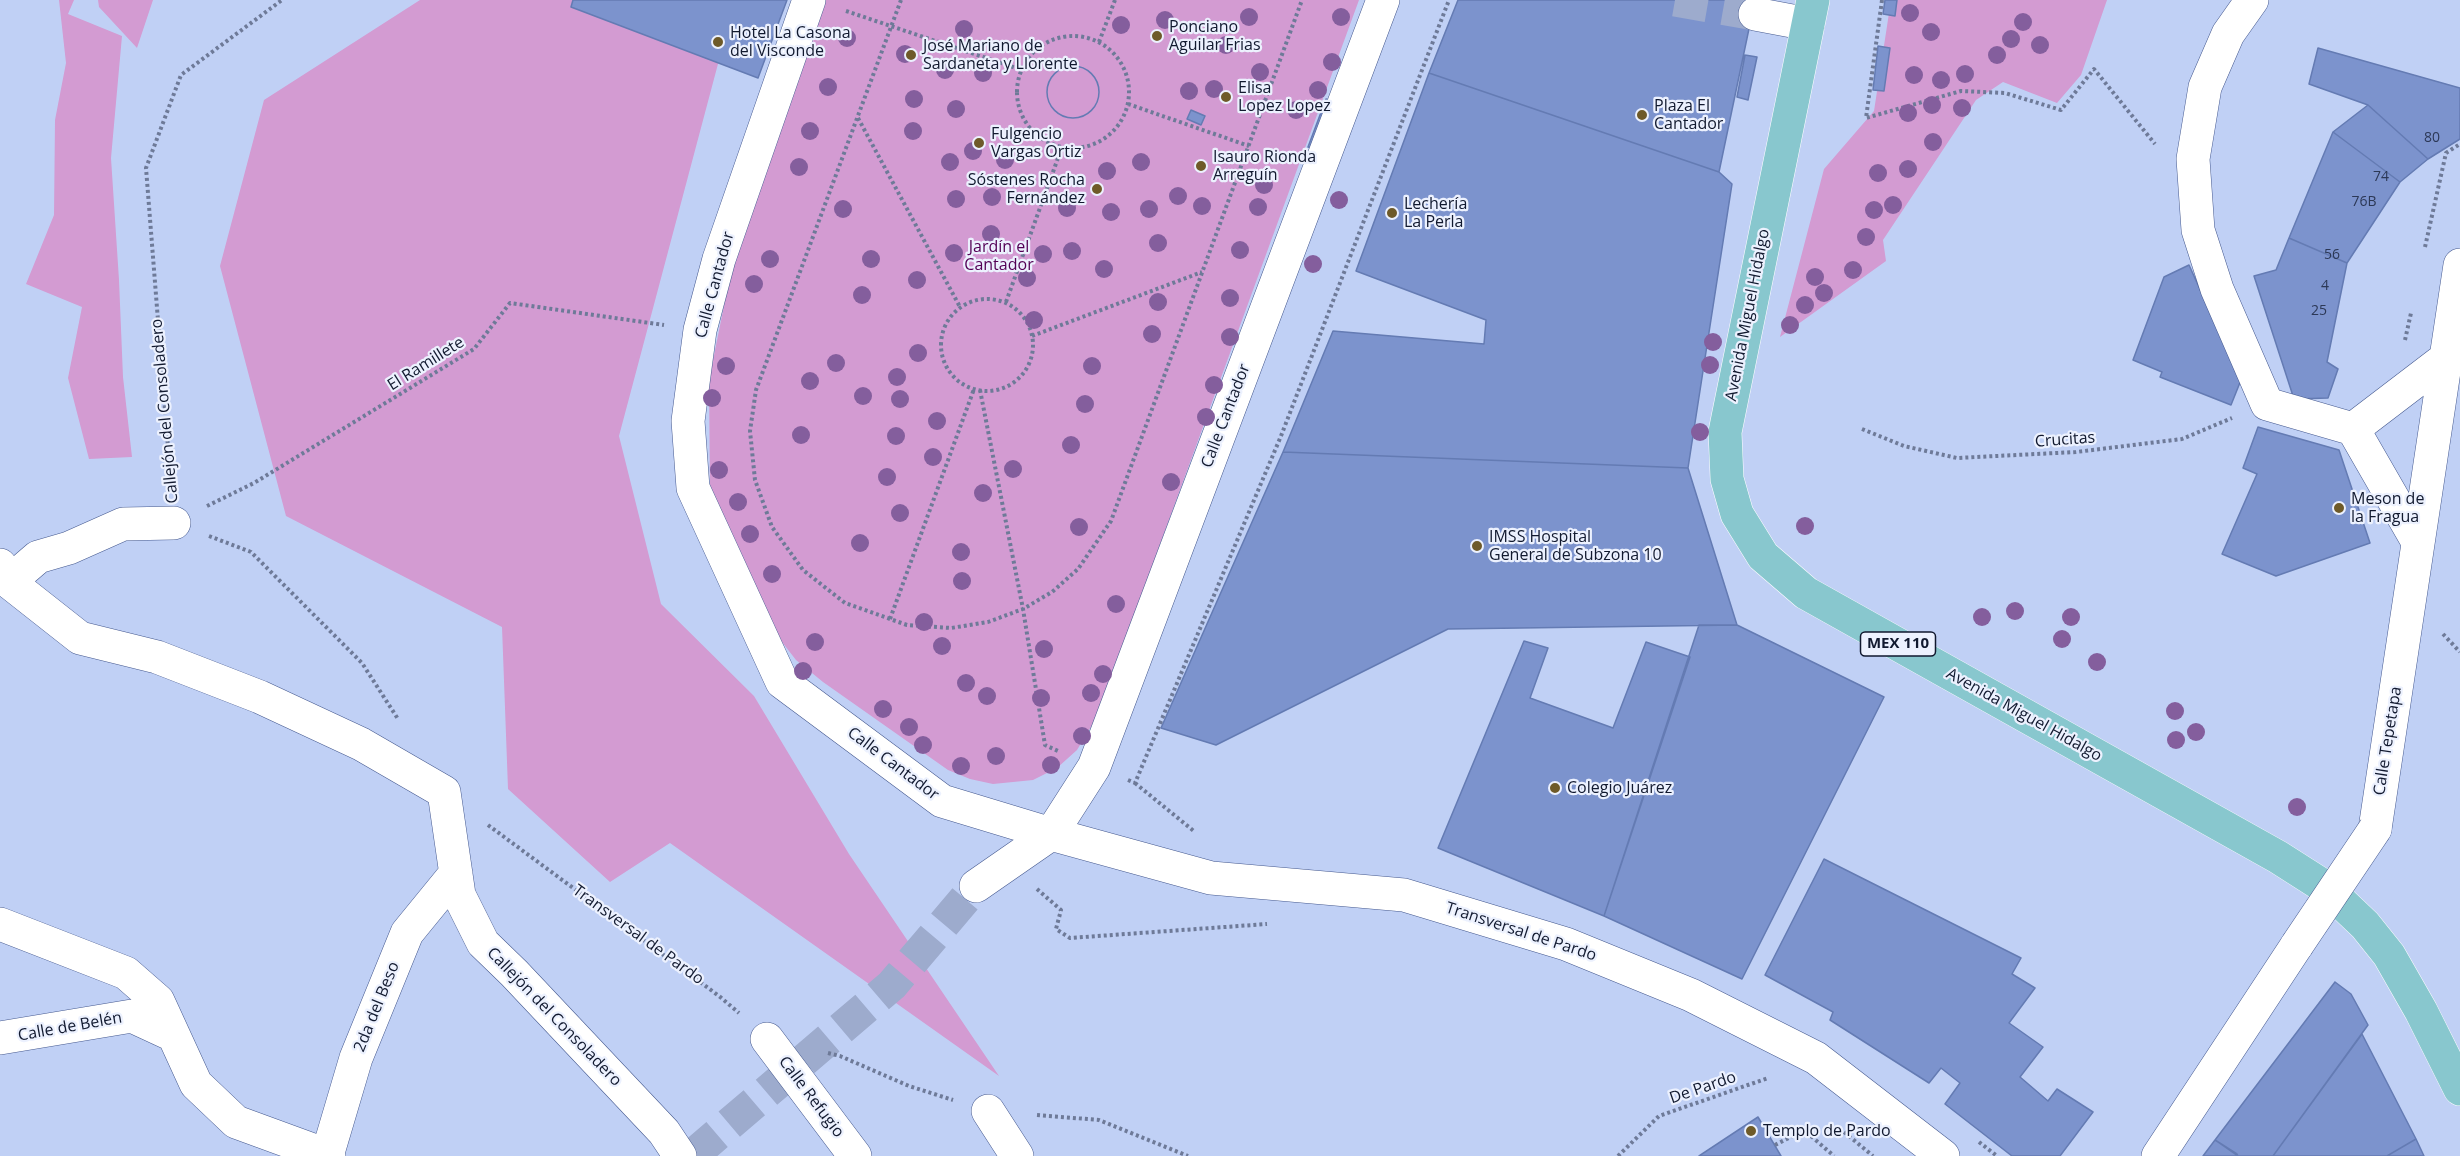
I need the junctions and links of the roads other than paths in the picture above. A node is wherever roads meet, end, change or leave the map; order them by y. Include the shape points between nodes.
1 (1383, 0) edge
2 (2252, 0) edge
3 (823, 4) edge
4 (1810, 12) edge
5 (1755, 14) tunnel mouth
6 (2460, 265) edge
7 (2446, 358) junction
8 (2353, 429) junction
9 (174, 523) road end
10 (2418, 542) junction
11 (4, 574) edge
12 (1051, 834) junction
13 (456, 873) junction
14 (976, 886) tunnel mouth
15 (0, 924) edge
16 (173, 1035) junction
17 (0, 1038) edge
18 (767, 1039) road end
19 (2460, 1089) edge
20 (988, 1111) dead end
21 (328, 1156) edge
22 (680, 1156) edge
23 (855, 1156) edge
24 (1017, 1156) edge
25 (1943, 1156) edge
26 (2158, 1156) edge

1 - 12 street, Calle Cantador via 1094,767
2 - 8 street via 2228,34 2205,87 2193,159 2198,230 2217,289 2267,404
3 - 12 street, Calle Cantador via 719,259 700,330 688,421 693,488 782,682 942,801
4 - 5 street
4 - 19 main road, Avenida Miguel Hidalgo / MEX 110 via 1725,432 1727,479 1737,514 1763,556 1806,593 2268,851 2325,887 2365,925 2389,955
6 - 7 street, Calle Tepetapa
7 - 8 street
7 - 10 street, Calle Tepetapa
8 - 10 street
9 - 11 street via 123,524
10 - 26 street, Calle Tepetapa, bridge via 2374,829
11 - 13 street, Callejón del Consoladero via 80,638 157,657 260,697 361,744 444,792
12 - 14 street
12 - 25 street, Transversal de Pardo via 1211,878 1404,896 1566,944 1691,995 1816,1058
13 - 21 street, 2da del Beso via 407,933 356,1058
13 - 22 street, Callejón del Consoladero via 459,895 483,943 664,1132
15 - 16 street via 126,973 158,1001
16 - 17 street, Calle de Belén via 132,1016
16 - 21 street via 196,1084 236,1122
18 - 23 street, Calle Refugio
20 - 24 street

